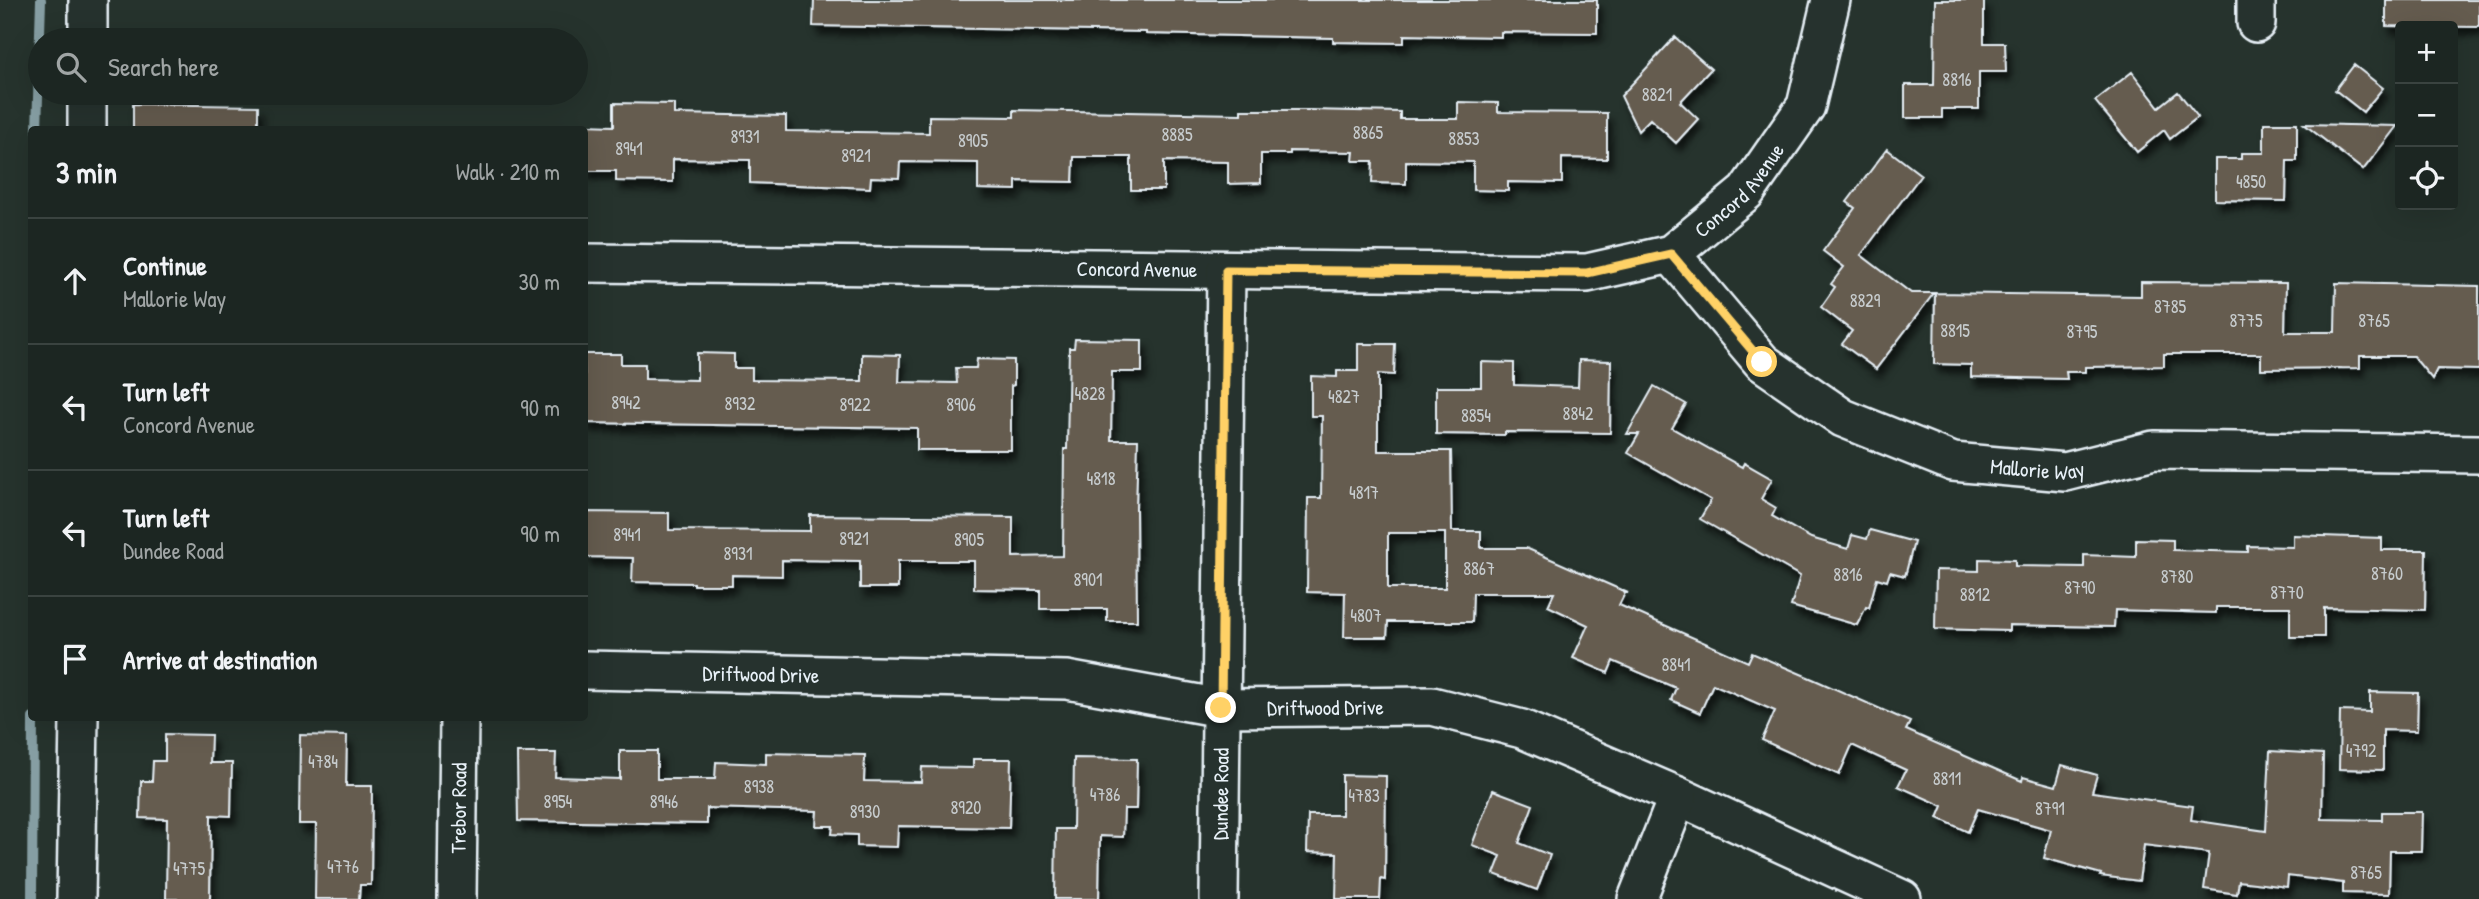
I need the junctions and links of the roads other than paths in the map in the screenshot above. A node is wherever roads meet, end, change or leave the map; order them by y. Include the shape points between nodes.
1 (88, 0) edge
2 (1831, 0) edge
3 (88, 28) edge
4 (87, 105) edge
5 (86, 126) edge
6 (1671, 254) junction
7 (588, 263) edge
8 (1226, 270) junction
9 (2479, 454) edge
10 (588, 670) edge
11 (1221, 708) junction
12 (79, 721) edge
13 (459, 721) edge
14 (1678, 796) junction
15 (76, 899) edge
16 (457, 899) edge
17 (1219, 899) edge
18 (1637, 899) edge
19 (1902, 899) edge

1 - 3 street
2 - 6 street, Concord Avenue via 1806,106 1746,192
4 - 5 street
6 - 8 street, Concord Avenue via 1587,273
6 - 9 street, Mallorie Way via 1762,362 1843,418 1953,462 2065,472 2154,450
7 - 8 street, Concord Avenue
8 - 11 street, Dundee Road
10 - 11 street, Driftwood Drive via 1067,680
11 - 14 street, Driftwood Drive via 1433,706 1522,729
11 - 17 street, Dundee Road
12 - 15 street
13 - 16 street, Trebor Road
14 - 18 street
14 - 19 street, Driftwood Drive

